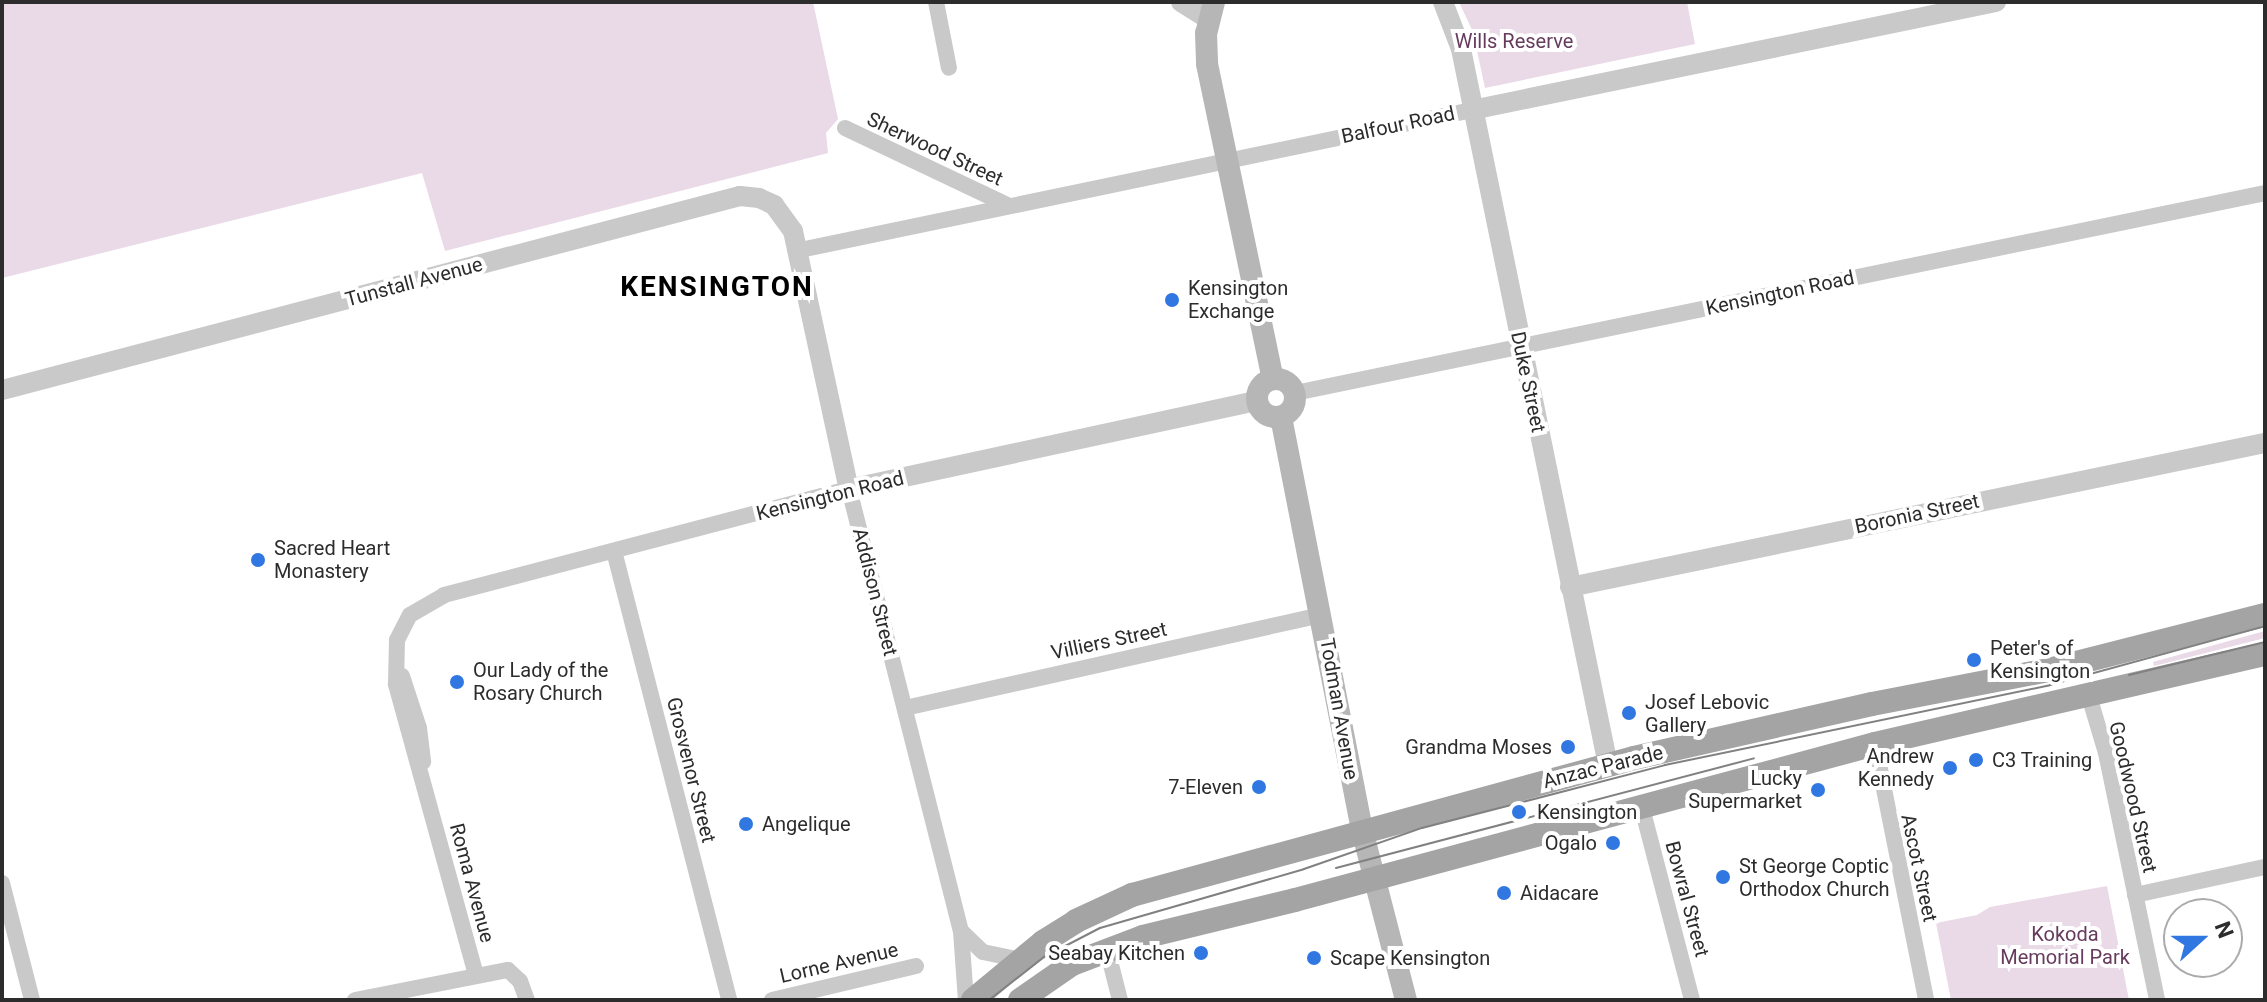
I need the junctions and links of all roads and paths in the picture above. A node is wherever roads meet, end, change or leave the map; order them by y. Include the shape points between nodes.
1 (936, 2) edge
2 (1181, 2) edge
3 (1443, 2) edge
4 (1996, 2) edge
5 (1211, 11) edge
6 (949, 68) dead end
7 (1472, 110) junction
8 (845, 128) dead end
9 (1226, 161) junction
10 (2265, 193) edge
11 (1009, 206) junction
12 (800, 250) junction
13 (1521, 347) junction
14 (1273, 379) junction
15 (2, 390) edge
16 (1295, 393) junction
17 (1257, 401) junction
18 (1281, 417) junction
19 (2265, 443) edge
20 (849, 489) junction
21 (614, 551) junction
22 (1570, 587) junction
23 (410, 615) joint
24 (1321, 615) junction
25 (2265, 615) edge
26 (2265, 654) edge
27 (2089, 696) junction
28 (905, 708) junction
29 (1875, 744) junction
30 (1608, 765) junction
31 (1642, 808) junction
32 (1362, 830) junction
33 (2265, 867) edge
34 (1374, 877) junction
35 (2, 883) edge
36 (2135, 895) junction
37 (961, 931) junction
38 (1107, 949) junction
39 (1020, 960) junction
40 (916, 966) dead end
41 (476, 975) junction
42 (32, 1000) edge
43 (355, 1000) edge
44 (527, 1000) edge
45 (729, 1000) edge
46 (772, 1000) edge
47 (966, 1000) edge
48 (973, 1000) edge
49 (1020, 1000) edge
50 (1120, 1000) edge
51 (1406, 1000) edge
52 (1692, 1000) edge
53 (1926, 1000) edge
54 (2157, 1000) edge

1 - 6 street
2 - 5 street
3 - 7 street, Duke Street via 1458,33
4 - 7 street, Balfour Road
5 - 9 main road via 1207,64
7 - 9 street, Balfour Road
7 - 13 street, Duke Street
8 - 11 street, Sherwood Street
9 - 11 street, Balfour Road
9 - 14 main road
10 - 13 street, Kensington Road
11 - 12 street, Balfour Road
12 - 15 street, Tunstall Avenue via 774,205 759,198 721,198
12 - 20 street, Addison Street
13 - 16 street, Kensington Road
13 - 22 street, Duke Street
14 - 16 main road via 1284,380
14 - 17 main road via 1259,389
16 - 18 main road via 1291,410
17 - 18 main road via 1268,415
17 - 20 street, Kensington Road
18 - 24 main road, Todman Avenue
19 - 22 street, Boronia Street
20 - 21 street, Kensington Road
20 - 28 street, Addison Street
21 - 23 street, Kensington Road via 444,595
21 - 45 street, Grosvenor Street
22 - 30 street, Duke Street
23 - 41 street, Roma Avenue via 397,640 395,660 419,728 425,781
24 - 28 street, Villiers Street
24 - 32 main road, Todman Avenue
25 - 30 main road, Anzac Parade via 2049,670 1872,704
26 - 27 main road
27 - 29 main road
27 - 36 street, Goodwood Street
28 - 37 street, Addison Street
29 - 31 main road
29 - 53 street, Ascot Street
30 - 32 main road, Anzac Parade
31 - 34 main road
31 - 52 street, Bowral Street
32 - 34 main road, Todman Avenue
32 - 39 main road, Anzac Parade via 1132,895 1076,921
33 - 36 street
34 - 38 main road
34 - 51 main road, Todman Avenue
35 - 42 street
36 - 54 street, Goodwood Street
37 - 39 street via 983,952
37 - 47 street, Addison Street
38 - 49 main road via 1063,969
38 - 50 street
39 - 48 main road, Anzac Parade
40 - 46 street, Lorne Avenue
41 - 43 street
41 - 44 street, Roma Avenue via 508,970 520,981

